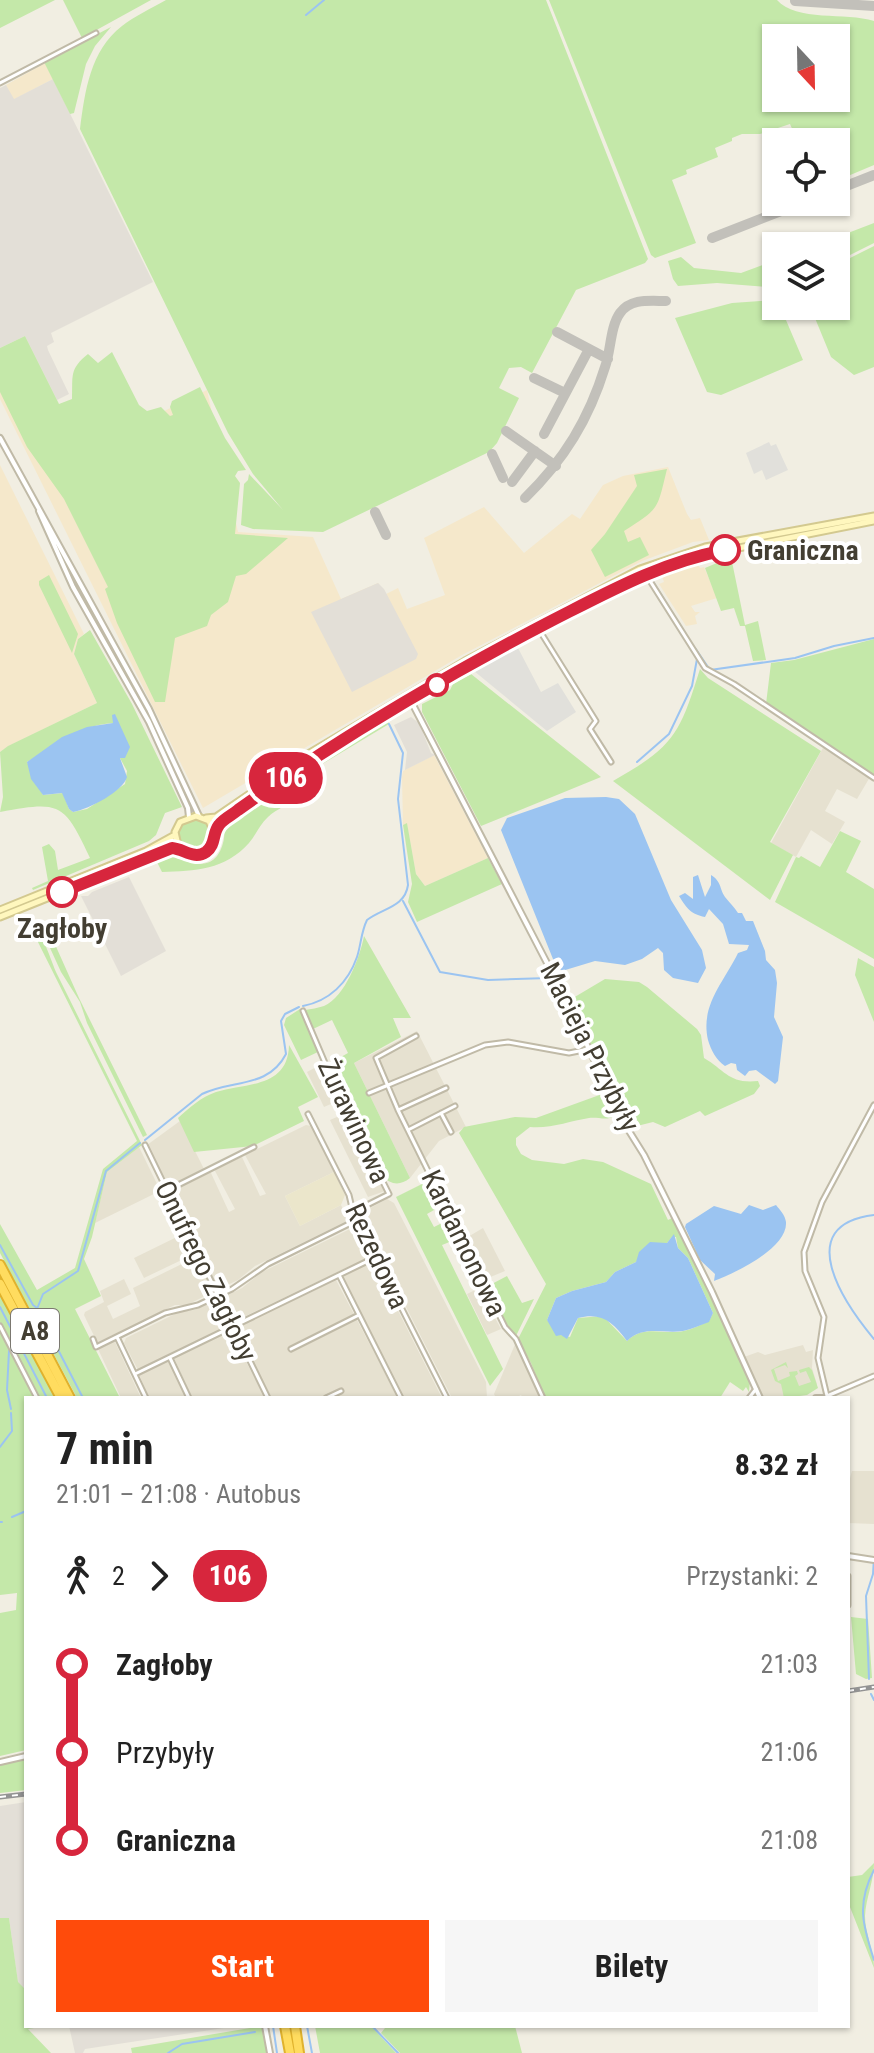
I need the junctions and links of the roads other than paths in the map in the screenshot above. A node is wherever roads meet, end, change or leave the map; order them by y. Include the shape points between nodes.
1 (96, 33) dead end
2 (0, 83) edge
3 (0, 438) edge
4 (38, 510) junction
5 (874, 518) edge
6 (763, 540) junction
7 (645, 573) junction
8 (538, 628) junction
9 (411, 701) junction
10 (611, 762) dead end
11 (874, 778) edge
12 (189, 817) junction
13 (202, 817) junction
14 (175, 835) junction
15 (215, 835) junction
16 (181, 849) junction
17 (0, 910) edge
18 (0, 917) edge
19 (303, 1011) dead end
20 (416, 1036) dead end
21 (589, 1049) junction
22 (387, 1085) junction
23 (446, 1088) dead end
24 (369, 1093) dead end
25 (874, 1105) edge
26 (455, 1106) dead end
27 (398, 1110) junction
28 (441, 1113) junction
29 (308, 1114) dead end
30 (408, 1130) junction
31 (451, 1132) dead end
32 (145, 1145) dead end
33 (254, 1147) dead end
34 (166, 1191) junction
35 (353, 1212) junction
36 (357, 1220) junction
37 (376, 1257) junction
38 (0, 1265) edge
39 (339, 1275) junction
40 (0, 1284) edge
41 (217, 1295) junction
42 (359, 1315) junction
43 (0, 1326) edge
44 (233, 1326) junction
45 (117, 1337) junction
46 (93, 1339) dead end
47 (291, 1349) dead end
48 (169, 1357) junction
49 (135, 1374) junction
50 (874, 1376) edge
51 (756, 1389) junction
52 (341, 1391) dead end
53 (36, 1396) edge
54 (60, 1396) edge
55 (69, 1396) edge
56 (145, 1396) edge
57 (188, 1396) edge
58 (267, 1396) edge
59 (330, 1396) edge
60 (400, 1396) edge
61 (446, 1396) edge
62 (542, 1396) edge
63 (751, 1396) edge
64 (759, 1396) edge
65 (827, 1396) edge
66 (829, 1396) edge
67 (850, 1556) edge
68 (872, 1560) edge
69 (24, 1756) edge
70 (0, 1762) edge
71 (265, 2028) edge
72 (285, 2028) edge
73 (295, 2028) edge
74 (270, 2053) edge
75 (290, 2053) edge
76 (299, 2053) edge

1 - 2 street
3 - 4 street
4 - 12 street via 73,587 160,745
4 - 13 street
5 - 6 main road
6 - 7 main road
6 - 13 main road via 682,553 640,569 465,661 315,750 216,817
7 - 8 main road
7 - 11 street via 709,671
8 - 9 main road
8 - 10 street via 596,721 590,729
9 - 15 main road via 287,776 221,823
9 - 21 street, Macieja Przybyły
12 - 13 main road
12 - 14 main road via 180,822
13 - 15 main road
14 - 16 main road
14 - 17 main road
15 - 16 main road via 205,853
16 - 18 main road via 172,848
19 - 35 street, Żurawinowa via 389,1194
20 - 22 street via 376,1058
21 - 22 street via 569,1053 501,1042
21 - 51 street, Macieja Przybyły
22 - 24 street
22 - 27 street, Kardamonowa
23 - 27 street
25 - 65 street via 822,1202 804,1252 805,1271 824,1317 818,1358
26 - 28 street
27 - 30 street, Kardamonowa
28 - 30 street
28 - 31 street
29 - 35 street, Rezedowa
30 - 62 street, Kardamonowa
32 - 34 street, Onufrego Zagłoby
33 - 34 street
34 - 41 street, Onufrego Zagłoby
35 - 36 street, Rezedowa
36 - 37 street, Rezedowa
36 - 41 street
37 - 39 street
37 - 61 street, Rezedowa
38 - 55 highway, A8
39 - 42 street
39 - 44 street
40 - 54 highway, A8
41 - 44 street, Onufrego Zagłoby
41 - 45 street
42 - 47 street
42 - 60 street
43 - 53 street
44 - 48 street
44 - 58 street, Onufrego Zagłoby
45 - 46 street via 96,1347
45 - 49 street
48 - 49 street
48 - 57 street
49 - 56 street
50 - 66 street
51 - 63 street
51 - 64 street, Macieja Przybyły
52 - 59 street
67 - 68 street
69 - 70 street
71 - 74 street
72 - 75 highway
73 - 76 highway

